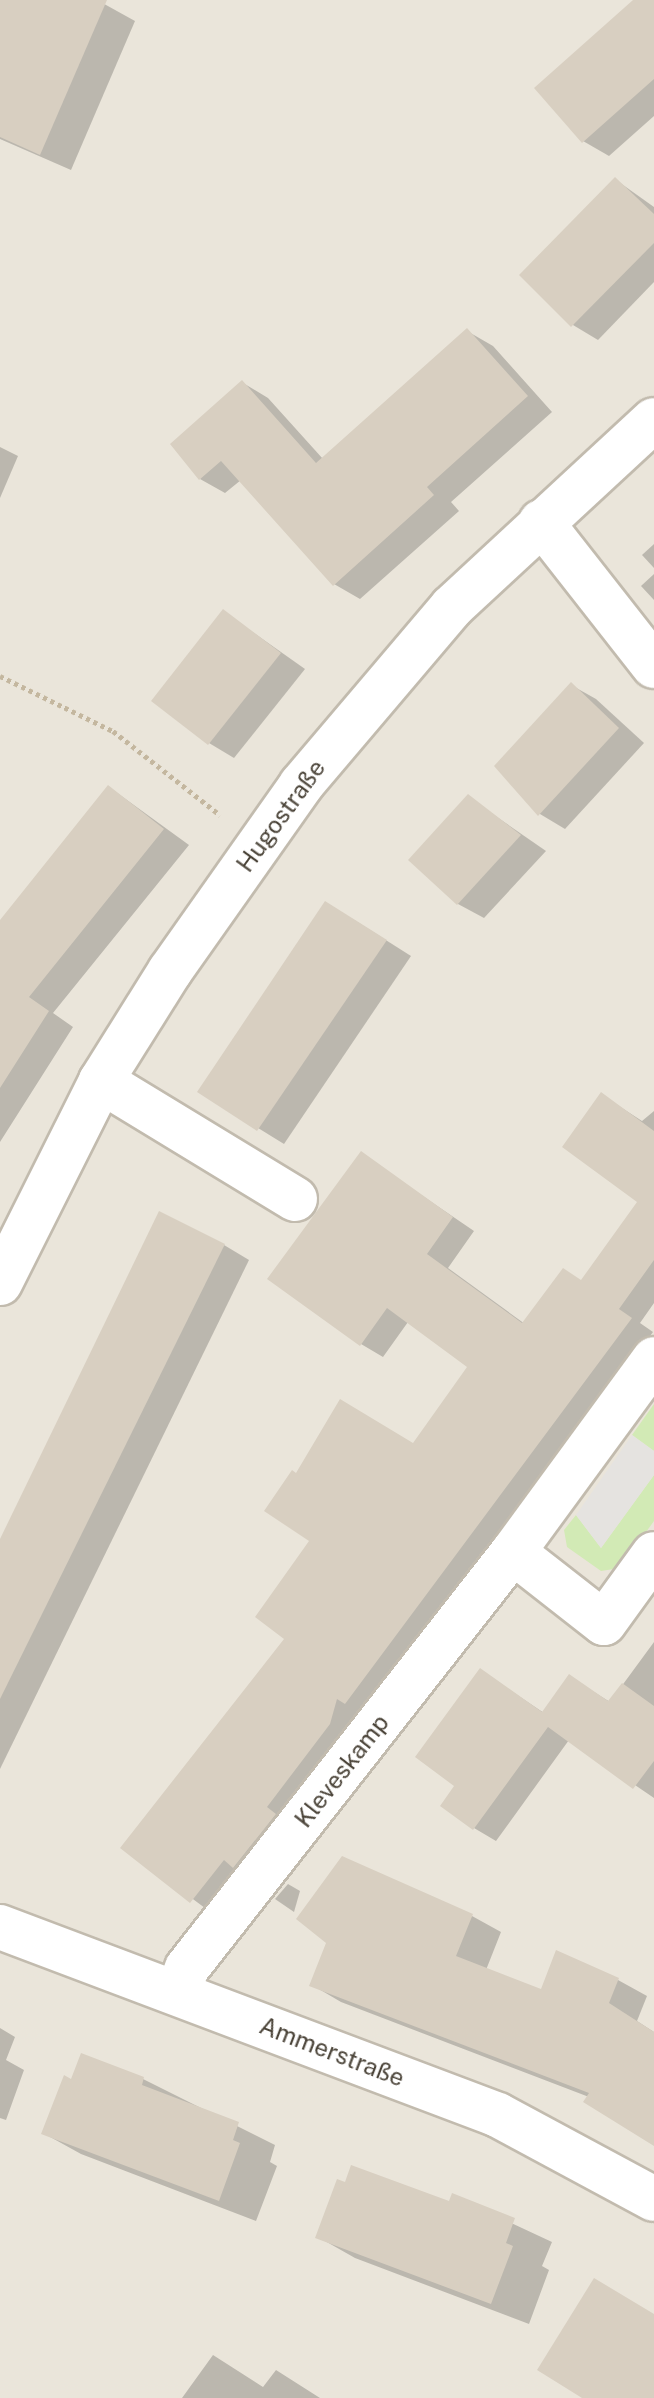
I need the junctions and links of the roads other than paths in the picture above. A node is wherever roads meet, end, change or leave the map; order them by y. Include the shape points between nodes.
1 (654, 420) edge
2 (541, 522) junction
3 (654, 666) edge
4 (101, 1081) junction
5 (295, 1199) dead end
6 (0, 1283) edge
7 (654, 1359) edge
8 (513, 1552) junction
9 (654, 1554) edge
10 (0, 1927) edge
11 (177, 1993) junction
12 (654, 2199) edge

1 - 2 street, Hugostraße
2 - 3 street
2 - 4 street, Hugostraße via 382,684 259,846
4 - 5 street
4 - 6 street, Hugostraße
7 - 8 street, Kleveskamp
8 - 9 street via 604,1623
8 - 11 street, Kleveskamp via 187,1968
10 - 11 street, Ammerstraße
11 - 12 street, Ammerstraße via 498,2115

